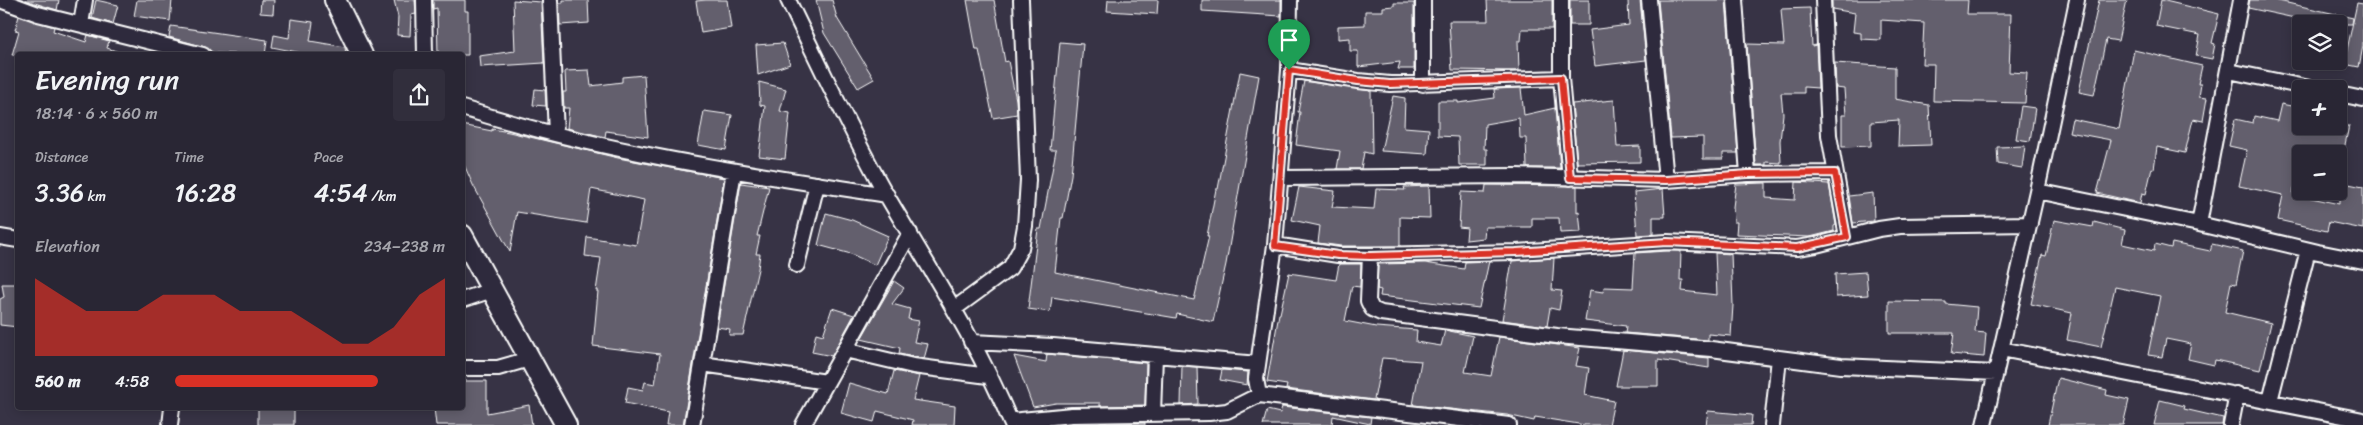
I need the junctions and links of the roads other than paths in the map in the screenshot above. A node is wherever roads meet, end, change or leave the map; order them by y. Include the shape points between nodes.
1 (0, 0) edge
2 (85, 0) edge
3 (335, 0) edge
4 (424, 0) edge
5 (550, 0) edge
6 (788, 0) edge
7 (1021, 0) edge
8 (1290, 0) edge
9 (1423, 0) edge
10 (1562, 0) edge
11 (1649, 0) edge
12 (1735, 0) edge
13 (1823, 0) edge
14 (2077, 0) edge
15 (2241, 0) edge
16 (80, 24) junction
17 (191, 52) edge
18 (361, 52) edge
19 (425, 52) edge
20 (1289, 70) junction
21 (2229, 71) junction
22 (1561, 78) junction
23 (1424, 84) junction
24 (2292, 84) edge
25 (2347, 96) edge
26 (2363, 99) edge
27 (465, 109) edge
28 (556, 134) junction
29 (734, 171) junction
30 (1835, 173) junction
31 (1748, 174) junction
32 (1280, 178) junction
33 (1570, 178) junction
34 (1666, 180) junction
35 (816, 184) junction
36 (2037, 191) junction
37 (887, 195) junction
38 (2030, 224) junction
39 (2199, 224) junction
40 (910, 233) junction
41 (0, 237) edge
42 (1847, 237) junction
43 (15, 240) edge
44 (465, 240) edge
45 (1275, 246) junction
46 (2308, 250) junction
47 (1370, 256) junction
48 (2363, 261) edge
49 (797, 265) dead end
50 (492, 290) junction
51 (465, 299) edge
52 (954, 309) junction
53 (971, 342) junction
54 (2001, 349) junction
55 (845, 350) junction
56 (1155, 355) junction
57 (1779, 358) junction
58 (529, 359) junction
59 (702, 364) junction
60 (1258, 364) junction
61 (465, 368) edge
62 (1996, 373) junction
63 (988, 376) junction
64 (827, 382) junction
65 (2237, 394) junction
66 (1259, 395) junction
67 (2270, 400) junction
68 (172, 410) edge
69 (1153, 414) junction
70 (2363, 420) edge
71 (1011, 423) edge
72 (170, 425) edge
73 (566, 425) edge
74 (692, 425) edge
75 (804, 425) edge
76 (1508, 425) edge
77 (1772, 425) edge
78 (1984, 425) edge
79 (2231, 425) edge

1 - 16 street
2 - 16 street
3 - 18 street
4 - 19 street
5 - 28 street
6 - 37 street
7 - 52 street via 1028,180 1021,248 1010,268
8 - 20 street
9 - 23 street
10 - 22 street
11 - 34 street
12 - 31 street
13 - 30 street via 1829,135
14 - 36 street
15 - 21 street
16 - 17 street
20 - 23 street via 1358,81
20 - 32 street
21 - 24 street
21 - 39 street
22 - 23 street
22 - 33 street
25 - 26 street
27 - 28 street
28 - 29 street via 628,152
29 - 35 street
29 - 59 street
30 - 31 street
30 - 42 street
31 - 34 street
32 - 33 street
32 - 45 street
33 - 34 street
35 - 37 street
35 - 49 street
36 - 38 street
36 - 39 street
37 - 40 street
38 - 42 street via 1900,226
38 - 54 street
39 - 46 street
40 - 52 street
40 - 55 street
41 - 43 street
42 - 47 street via 1797,248 1667,242 1516,252
44 - 50 street
45 - 47 street
45 - 60 street
46 - 48 street
46 - 67 street
47 - 57 street via 1368,301 1372,309 1381,313 1557,336
50 - 51 street
50 - 58 street
52 - 53 street
53 - 56 street
53 - 63 street
54 - 62 street
54 - 65 street
55 - 63 street via 913,366
55 - 64 street
56 - 60 street
56 - 69 street
57 - 62 street via 1841,366
57 - 77 street
58 - 61 street via 498,368
58 - 73 street
59 - 64 street
59 - 74 street
60 - 66 street via 1256,390
62 - 78 street
63 - 71 street
64 - 75 street
65 - 67 street
65 - 79 street
66 - 69 street via 1227,411
66 - 76 street
67 - 70 street
68 - 72 street
69 - 71 street via 1072,415

